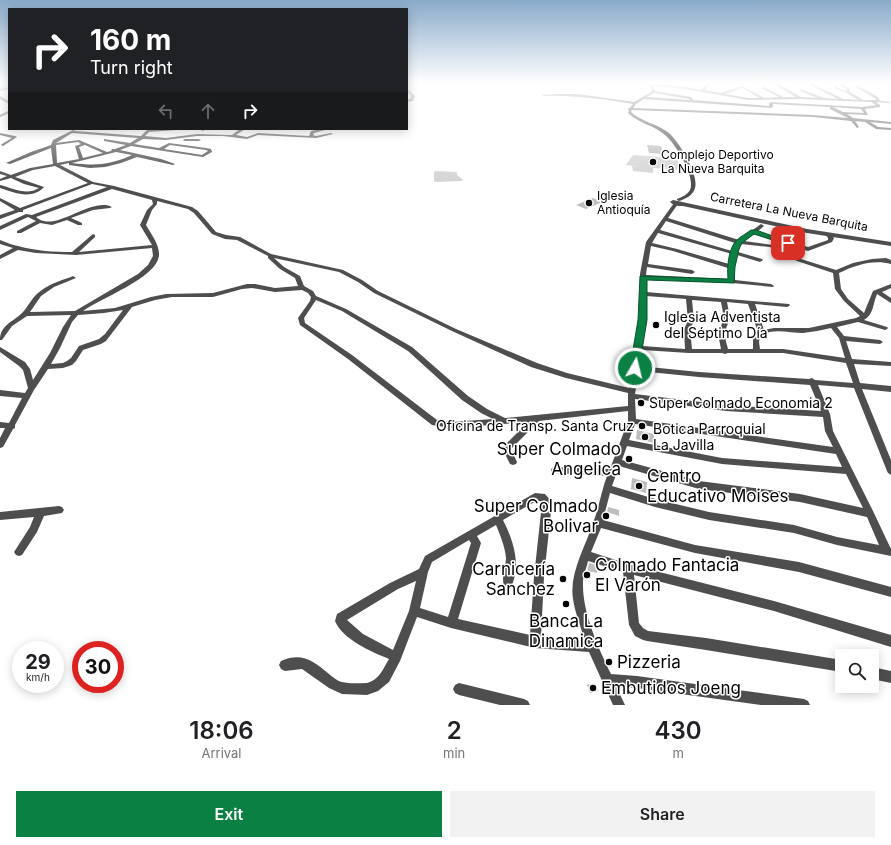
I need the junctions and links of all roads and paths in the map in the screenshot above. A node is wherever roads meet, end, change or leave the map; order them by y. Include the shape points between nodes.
1 (632, 115) edge
2 (784, 115) edge
3 (846, 115) edge
4 (813, 116) joint
5 (830, 118) junction
6 (854, 120) junction
7 (867, 122) junction
8 (891, 123) edge
9 (830, 125) dead end
10 (858, 127) dead end
11 (891, 129) edge
12 (73, 130) edge
13 (94, 130) edge
14 (149, 130) edge
15 (170, 130) joint
16 (225, 130) edge
17 (242, 130) edge
18 (322, 130) edge
19 (70, 132) junction
20 (0, 134) edge
21 (88, 134) junction
22 (223, 134) junction
23 (331, 134) dead end
24 (189, 136) junction
25 (233, 136) junction
26 (312, 137) junction
27 (141, 138) junction
28 (179, 138) junction
29 (105, 140) dead end
30 (199, 140) dead end
31 (84, 144) junction
32 (130, 144) junction
33 (169, 144) junction
34 (2, 145) dead end
35 (53, 145) junction
36 (161, 149) junction
37 (113, 150) junction
38 (106, 153) junction
39 (137, 155) junction
40 (81, 160) junction
41 (8, 163) dead end
42 (64, 163) junction
43 (55, 164) junction
44 (173, 164) dead end
45 (23, 165) junction
46 (0, 172) edge
47 (11, 177) junction
48 (0, 180) edge
49 (92, 183) junction
50 (0, 186) edge
51 (112, 187) junction
52 (94, 194) junction
53 (154, 199) junction
54 (0, 200) edge
55 (99, 202) junction
56 (680, 202) junction
57 (110, 207) dead end
58 (20, 210) junction
59 (30, 216) junction
60 (0, 217) edge
61 (66, 218) junction
62 (664, 219) junction
63 (40, 222) junction
64 (80, 224) dead end
65 (761, 226) dead end
66 (0, 228) edge
67 (656, 231) junction
68 (19, 232) dead end
69 (753, 232) junction
70 (828, 235) junction
71 (92, 236) dead end
72 (850, 238) junction
73 (0, 242) edge
74 (739, 242) junction
75 (891, 243) edge
76 (649, 244) junction
77 (155, 246) junction
78 (16, 249) junction
79 (75, 252) junction
80 (734, 254) junction
81 (269, 255) junction
82 (0, 257) edge
83 (760, 260) dead end
84 (891, 262) edge
85 (645, 265) junction
86 (731, 267) junction
87 (692, 272) dead end
88 (836, 272) junction
89 (643, 277) junction
90 (73, 278) dead end
91 (732, 281) junction
92 (770, 286) dead end
93 (891, 286) edge
94 (301, 288) junction
95 (877, 291) junction
96 (643, 294) junction
97 (314, 297) junction
98 (689, 299) junction
99 (890, 299) edge
100 (724, 301) junction
101 (751, 303) junction
102 (787, 305) dead end
103 (130, 307) junction
104 (77, 313) junction
105 (25, 314) junction
106 (861, 318) junction
107 (832, 325) junction
108 (885, 328) dead end
109 (762, 332) junction
110 (0, 338) edge
111 (842, 338) junction
112 (880, 342) dead end
113 (638, 348) junction
114 (0, 349) edge
115 (757, 350) junction
116 (689, 351) junction
117 (725, 352) junction
118 (850, 361) junction
119 (891, 364) edge
120 (46, 367) junction
121 (635, 368) junction
122 (812, 381) junction
123 (858, 385) junction
124 (32, 388) junction
125 (891, 389) edge
126 (0, 393) edge
127 (632, 394) junction
128 (27, 396) junction
129 (632, 408) junction
130 (826, 414) junction
131 (537, 418) junction
132 (504, 420) junction
133 (632, 421) junction
134 (0, 425) edge
135 (12, 426) junction
136 (624, 442) junction
137 (0, 445) edge
138 (839, 450) junction
139 (513, 462) dead end
140 (616, 462) junction
141 (555, 470) dead end
142 (849, 471) junction
143 (891, 471) edge
144 (613, 473) junction
145 (607, 488) junction
146 (59, 510) dead end
147 (40, 513) junction
148 (870, 514) junction
149 (0, 516) edge
150 (498, 520) junction
151 (598, 523) junction
152 (470, 535) junction
153 (19, 552) dead end
154 (889, 552) edge
155 (585, 555) junction
156 (628, 570) junction
157 (423, 572) junction
158 (508, 582) dead end
159 (891, 592) edge
160 (414, 611) junction
161 (451, 623) junction
162 (891, 640) edge
163 (536, 642) junction
164 (592, 647) junction
165 (396, 657) junction
166 (285, 665) dead end
167 (835, 665) edge
168 (879, 674) edge
169 (891, 677) edge
170 (607, 680) junction
171 (459, 690) dead end
172 (524, 705) edge
173 (619, 705) edge
174 (804, 705) edge

1 - 56 street via 640,122 665,132 680,150 693,185 691,193
2 - 4 street
3 - 6 street
4 - 5 street
5 - 6 street
5 - 9 street
6 - 7 street
6 - 10 street
7 - 8 street
7 - 11 street via 877,128
12 - 19 street
13 - 21 street
14 - 15 street
14 - 27 street
15 - 24 street
16 - 22 street
17 - 25 street
18 - 26 street via 312,132
19 - 21 street
19 - 35 street via 58,138
20 - 34 street via 15,137
21 - 27 street
22 - 24 street
22 - 25 street
23 - 26 street
24 - 28 street
25 - 26 street via 247,138 258,134
27 - 28 street
27 - 32 street
28 - 30 street
28 - 33 street
29 - 32 street
31 - 35 street via 75,140
31 - 38 street
31 - 40 street via 76,146
32 - 36 street
32 - 37 street
33 - 36 street
33 - 36 street via 206,149 210,152 197,156
35 - 43 street
35 - 45 street via 32,153
37 - 38 street
37 - 39 street
38 - 40 street
39 - 42 street via 104,167
39 - 44 street
40 - 42 street
41 - 45 street
42 - 43 street
43 - 45 street
43 - 49 street
45 - 47 street
46 - 47 street
47 - 48 street
47 - 50 street via 42,189 27,194
49 - 51 street
49 - 58 street
51 - 52 street
51 - 53 street
52 - 55 street via 99,197
52 - 59 street
53 - 77 street via 155,204 143,225
53 - 81 street via 190,208 214,233 238,238
54 - 58 street
55 - 57 street
55 - 61 street
56 - 62 street
56 - 70 street, Carretera La Nueva Barquita
56 - 72 street, Carretera La Nueva Barquita
58 - 59 street
58 - 60 street
59 - 63 street
59 - 66 street
61 - 63 street via 49,223
61 - 64 street
62 - 67 street
62 - 74 street
63 - 68 street
65 - 69 street
67 - 76 street
67 - 80 street
69 - 70 street via 808,249 830,241
69 - 74 street
70 - 72 street, Carretera La Nueva Barquita
71 - 79 street
72 - 75 street, Carretera La Nueva Barquita
73 - 78 street
74 - 80 street
74 - 88 street via 771,246 799,260
76 - 85 street
76 - 86 street
77 - 79 street
77 - 104 street via 156,258 143,273
78 - 79 street
78 - 82 street
80 - 83 street
80 - 86 street
81 - 94 street via 282,268 298,277
81 - 127 street via 341,271 376,292 454,330 534,365 602,383
84 - 88 street via 885,260 856,263
85 - 87 street
85 - 89 street
86 - 91 street
88 - 106 street via 838,289
89 - 91 street
89 - 96 street
90 - 105 street via 42,292
91 - 92 street
93 - 95 street
94 - 97 street via 311,292
94 - 103 street via 279,290 253,286 213,295 168,295
95 - 99 street
95 - 106 street via 872,298 870,310
96 - 98 street
96 - 113 street via 643,320
97 - 132 street via 344,310 410,349 465,398
97 - 132 street via 301,318 302,324 350,357 435,424
98 - 100 street
98 - 116 street
100 - 101 street
100 - 117 street via 727,318 721,334
101 - 102 street
101 - 109 street
103 - 104 street
103 - 120 street via 122,313 100,342 79,350 68,364
104 - 105 street
104 - 120 street via 67,324
105 - 110 street via 10,325
106 - 107 street
106 - 108 street
107 - 109 street via 809,330
107 - 111 street
109 - 115 street via 755,344
111 - 112 street
111 - 118 street
113 - 116 street
113 - 121 street
114 - 124 street via 22,364
115 - 117 street
115 - 118 street via 783,351
116 - 117 street
118 - 119 street
118 - 123 street
120 - 124 street
121 - 122 street via 741,378
121 - 127 street
122 - 123 street
122 - 130 street
123 - 125 street
123 - 143 street
124 - 128 street
126 - 128 street
127 - 129 street
127 - 130 street via 726,408
128 - 135 street
129 - 131 street
129 - 133 street
130 - 138 street via 829,431
131 - 132 street
131 - 139 street via 506,448
133 - 136 street
133 - 138 street
134 - 135 street
135 - 137 street
136 - 140 street
136 - 142 street via 722,461
138 - 142 street
140 - 144 street
140 - 148 street via 699,485 800,498
141 - 144 street
142 - 148 street
144 - 145 street
145 - 151 street
145 - 154 street via 709,516 794,529
146 - 147 street
147 - 149 street
147 - 153 street via 34,529
148 - 154 street
150 - 152 street
150 - 158 street via 511,551
150 - 163 street via 535,498 542,497 547,502 539,577
151 - 155 street
151 - 159 street via 696,549 800,567
152 - 157 street via 428,559
152 - 161 street via 476,543
155 - 156 street
155 - 164 street via 578,580 578,599
156 - 162 street via 774,606
156 - 167 street via 634,625 639,632 647,636
157 - 160 street
157 - 165 street via 355,608 340,621 358,638
160 - 161 street
160 - 165 street
161 - 163 street
163 - 164 street
164 - 170 street
165 - 166 street via 386,678 367,689 342,688 303,663
168 - 169 street
170 - 173 street
170 - 174 street
171 - 172 street

